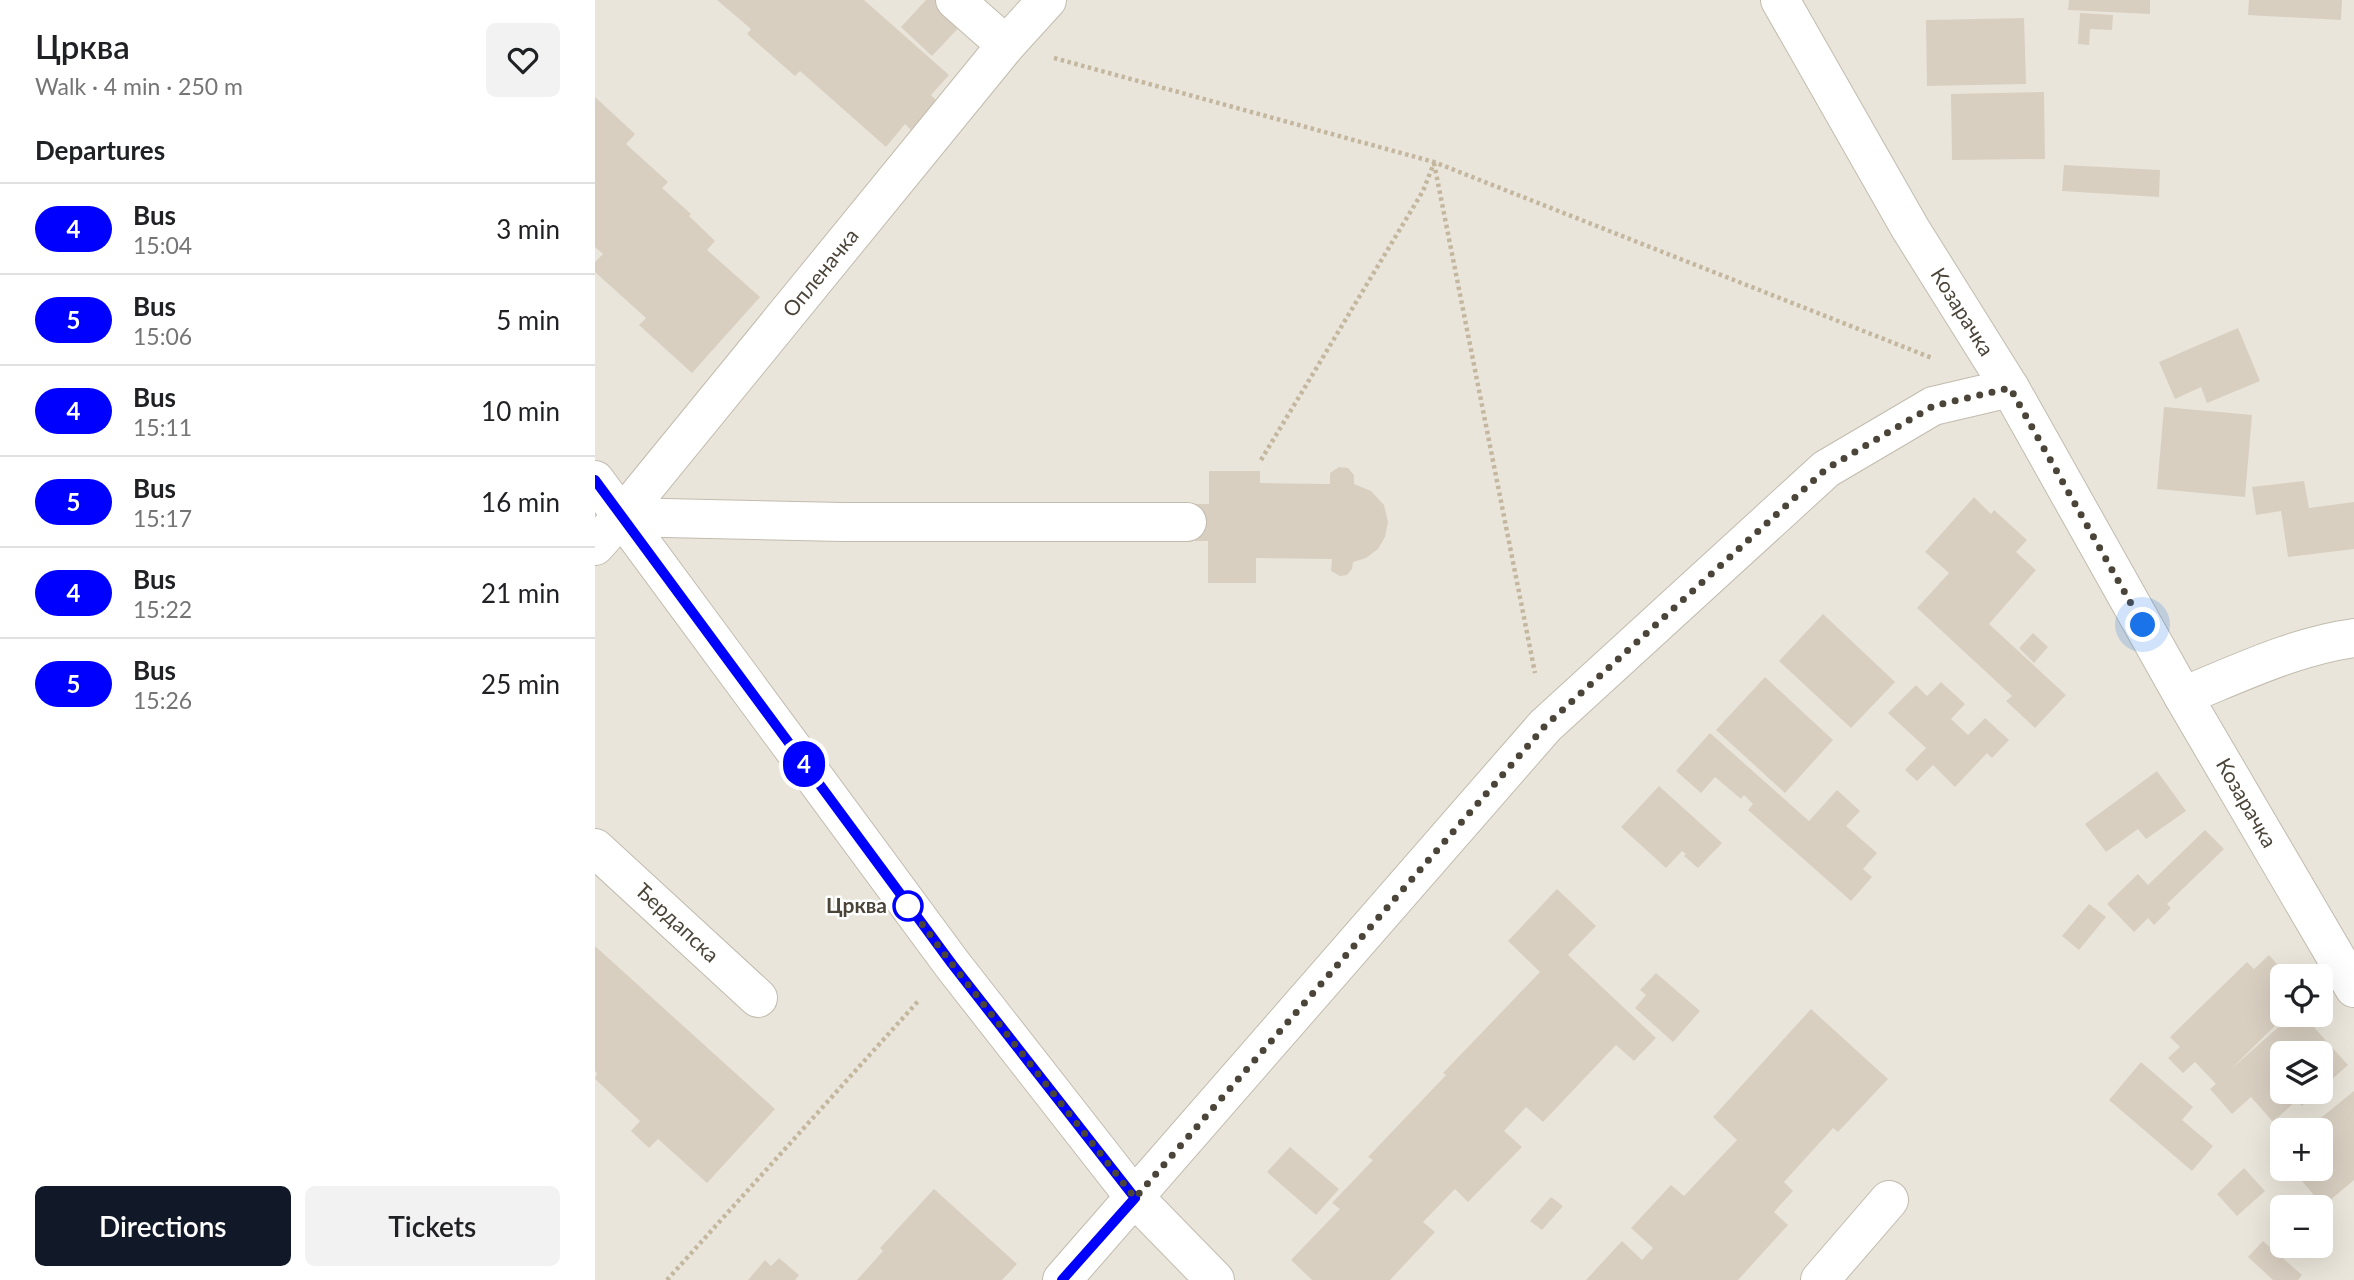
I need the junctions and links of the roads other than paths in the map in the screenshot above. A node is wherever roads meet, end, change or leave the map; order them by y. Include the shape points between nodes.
1 (955, 0) edge
2 (1047, 0) edge
3 (1780, 0) edge
4 (1006, 45) junction
5 (2010, 388) junction
6 (595, 480) edge
7 (621, 517) junction
8 (1187, 522) dead end
9 (595, 546) edge
10 (2354, 638) edge
11 (2183, 695) junction
12 (595, 848) edge
13 (2354, 988) edge
14 (758, 998) dead end
15 (1135, 1198) junction
16 (1889, 1200) dead end
17 (1062, 1280) edge
18 (1215, 1280) edge
19 (1820, 1280) edge

1 - 4 street
2 - 4 street, Опленачка
3 - 5 street, Козарачка via 1910,228
4 - 7 street, Опленачка
5 - 11 street, Козарачка
5 - 15 street via 1933,406 1826,469 1545,726
6 - 7 street
7 - 8 street
7 - 9 street, Опленачка
7 - 15 street via 952,964
10 - 11 street via 2288,654
11 - 13 street, Козарачка
12 - 14 street, Ђердапска
15 - 17 street
15 - 18 street
16 - 19 street

